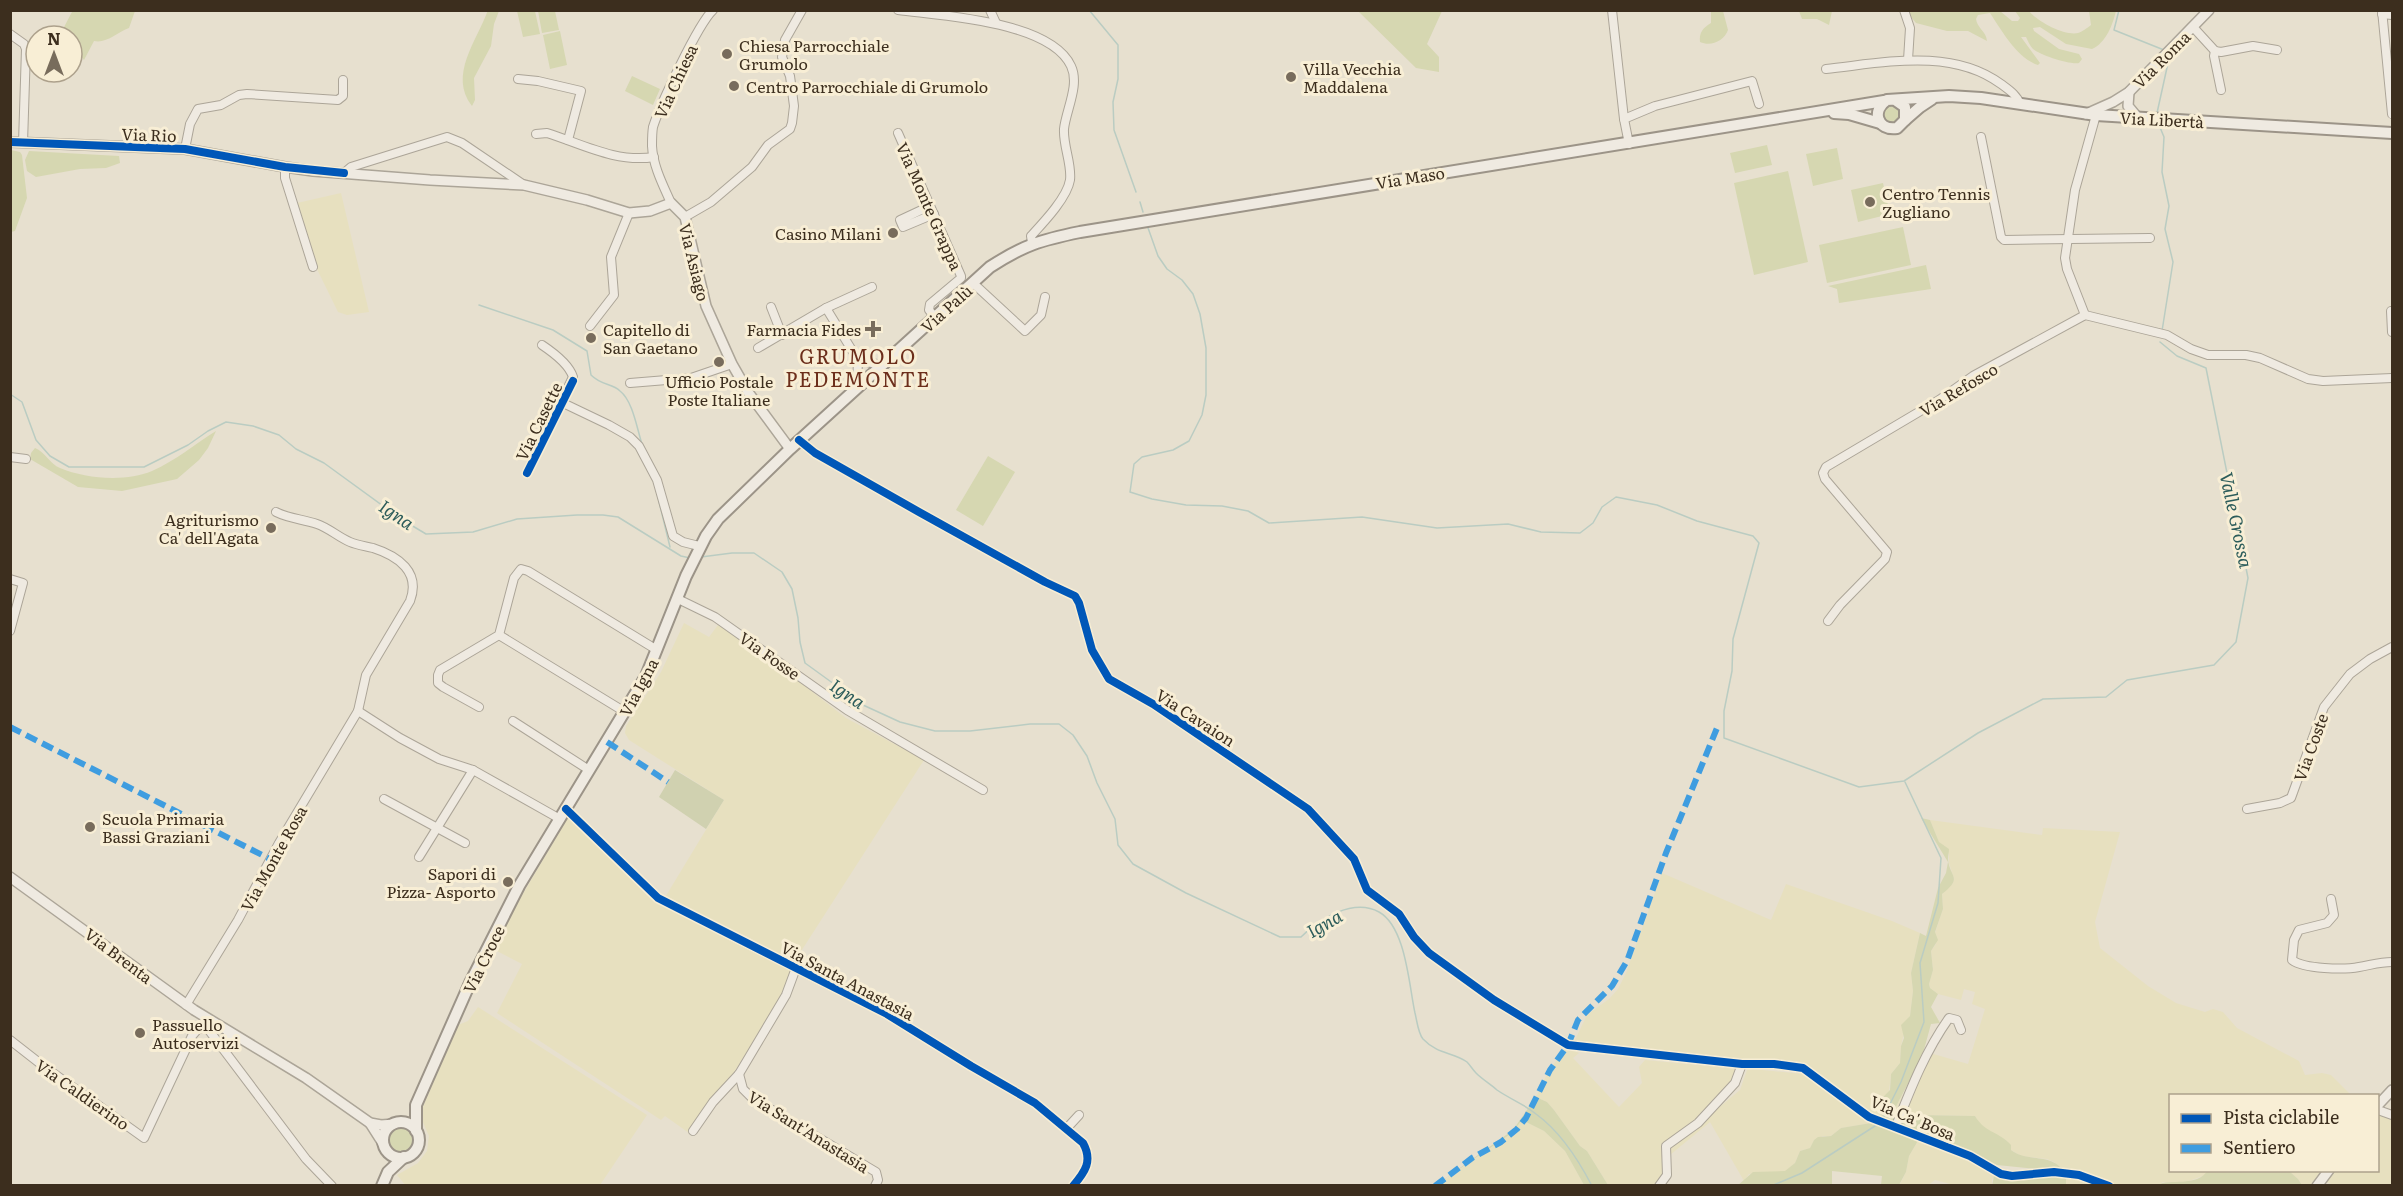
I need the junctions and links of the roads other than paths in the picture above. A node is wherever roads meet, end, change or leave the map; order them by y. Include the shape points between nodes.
1 (713, 10) edge
2 (801, 10) edge
3 (898, 10) edge
4 (990, 10) edge
5 (1612, 10) edge
6 (1904, 10) edge
7 (2209, 10) edge
8 (2382, 12) edge
9 (2392, 15) edge
10 (996, 22) junction
11 (2193, 27) junction
12 (10, 34) edge
13 (2277, 50) dead end
14 (2215, 51) junction
15 (1908, 60) junction
16 (1826, 69) dead end
17 (518, 79) dead end
18 (343, 80) dead end
19 (2221, 90) dead end
20 (2128, 96) junction
21 (1933, 99) junction
22 (1889, 101) junction
23 (2113, 102) junction
24 (1759, 104) dead end
25 (2020, 104) junction
26 (1816, 114) junction
27 (2392, 114) edge
28 (2091, 115) junction
29 (2115, 117) junction
30 (2138, 118) junction
31 (1624, 119) junction
32 (1905, 120) junction
33 (1880, 123) junction
34 (2392, 133) edge
35 (536, 134) dead end
36 (898, 134) dead end
37 (443, 137) joint
38 (1981, 137) dead end
39 (568, 140) junction
40 (10, 142) edge
41 (23, 143) junction
42 (1629, 144) junction
43 (185, 148) junction
44 (654, 157) junction
45 (285, 167) junction
46 (344, 173) junction
47 (430, 180) joint
48 (524, 184) junction
49 (671, 203) junction
50 (629, 213) junction
51 (1192, 213) joint
52 (685, 217) junction
53 (2150, 238) dead end
54 (2067, 239) junction
55 (1032, 243) junction
56 (313, 267) dead end
57 (973, 283) junction
58 (872, 287) dead end
59 (1045, 297) dead end
60 (771, 307) dead end
61 (826, 308) junction
62 (2391, 311) edge
63 (937, 315) junction
64 (2085, 315) junction
65 (590, 326) dead end
66 (2392, 332) edge
67 (782, 334) junction
68 (542, 345) dead end
69 (758, 348) dead end
70 (860, 363) junction
71 (732, 364) junction
72 (881, 365) junction
73 (870, 374) junction
74 (2392, 378) edge
75 (630, 383) dead end
76 (857, 386) junction
77 (563, 403) junction
78 (799, 440) junction
79 (790, 448) junction
80 (10, 457) edge
81 (26, 459) dead end
82 (527, 473) dead end
83 (276, 512) dead end
84 (698, 548) junction
85 (10, 579) edge
86 (678, 599) junction
87 (1828, 621) dead end
88 (10, 632) edge
89 (498, 634) junction
90 (2392, 647) edge
91 (657, 650) junction
92 (479, 707) dead end
93 (358, 711) junction
94 (625, 712) junction
95 (513, 721) dead end
96 (473, 770) junction
97 (589, 770) junction
98 (983, 790) dead end
99 (384, 799) dead end
100 (2247, 809) dead end
101 (563, 814) junction
102 (436, 827) junction
103 (465, 843) dead end
104 (419, 857) dead end
105 (10, 877) edge
106 (2331, 899) dead end
107 (2392, 962) edge
108 (796, 968) junction
109 (186, 1005) junction
110 (1961, 1030) dead end
111 (228, 1031) junction
112 (10, 1040) edge
113 (243, 1040) junction
114 (1568, 1045) joint
115 (227, 1047) junction
116 (1742, 1064) junction
117 (739, 1074) junction
118 (2392, 1090) edge
119 (2379, 1104) edge
120 (416, 1105) junction
121 (1079, 1114) dead end
122 (370, 1123) junction
123 (395, 1123) junction
124 (1896, 1126) junction
125 (1067, 1128) junction
126 (416, 1131) junction
127 (693, 1131) dead end
128 (385, 1147) junction
129 (404, 1157) junction
130 (388, 1172) junction
131 (2327, 1172) edge
132 (332, 1185) edge
133 (382, 1185) edge
134 (875, 1185) edge
135 (1073, 1185) edge
136 (1659, 1185) edge
137 (2109, 1185) edge
138 (2317, 1185) edge

1 - 44 street, Via Chiesa via 663,102 653,129
2 - 52 street via 785,40 782,57 790,76 794,106 790,129 768,145 752,167 711,202
3 - 10 street
4 - 10 street
5 - 31 street
6 - 15 street via 1910,28
7 - 11 street, Via Roma
8 - 9 street
8 - 27 street
10 - 55 street via 1052,47 1071,66 1074,77 1064,131 1070,180 1060,200 1031,236
11 - 14 street, Via Roma
11 - 20 street, Via Roma
12 - 41 street via 26,50
13 - 14 street, Via Roma via 2253,46
14 - 19 street, Via Roma
15 - 16 street
15 - 25 street via 1968,67 1986,74 2013,93
17 - 39 street via 581,91
18 - 43 street, Via Rio via 343,96 338,100 247,94 198,110 190,124
20 - 23 street, Via Roma
20 - 29 street, Via Roma
20 - 30 street, Via Roma via 2128,106
21 - 22 main road, Via Libertà
21 - 25 main road, Via Libertà via 1949,96
21 - 32 main road
22 - 26 main road, Via Libertà
22 - 32 main road via 1905,107
22 - 33 main road via 1880,105
23 - 28 street, Via Roma
23 - 29 street
24 - 31 street via 1752,81 1654,106
25 - 28 main road, Via Libertà
26 - 33 main road via 1849,114
26 - 42 main road, Via Maso
28 - 29 main road, Via Libertà
28 - 54 street
29 - 30 main road, Via Libertà
30 - 34 main road, Via Libertà
31 - 42 street
32 - 33 main road via 1892,129
35 - 39 street
36 - 63 street, Via Monte Grappa via 961,278 933,301 929,310
37 - 46 street, Via Rio via 351,167
37 - 48 street, Via Asiago via 454,138
38 - 54 street via 2001,237
39 - 44 street via 613,155
40 - 41 street, Via Rio
41 - 43 street, Via Rio
42 - 51 main road, Via Maso
43 - 45 street, Via Rio
44 - 49 street, Via Chiesa
45 - 46 street, Via Rio
45 - 56 street
46 - 47 street, Via Rio
47 - 48 street, Via Asiago
48 - 50 street, Via Asiago
49 - 50 street, Via Asiago
49 - 52 street, Via Asiago
50 - 65 street via 611,257 613,298
51 - 55 main road, Via Palù
52 - 71 street, Via Asiago via 706,306
53 - 54 street
54 - 64 street via 2067,269
55 - 57 main road, Via Palù via 990,267
57 - 59 street via 1025,331 1041,315
57 - 63 main road, Via Palù
58 - 61 street
60 - 67 street
61 - 67 street
61 - 70 street
62 - 66 street
63 - 72 main road, Via Palù
64 - 74 street via 2167,335 2208,355 2259,358 2308,380
64 - 87 street, Via Refosco via 1973,376 1826,467 1825,479 1887,552 1885,560
67 - 69 street
68 - 77 street, Via Casette via 573,374
70 - 72 street
70 - 73 street via 865,374
70 - 76 street
71 - 75 street via 691,378
71 - 79 street, Via Asiago via 747,392
72 - 73 main road, Via Palù
73 - 76 main road, Via Palù
76 - 78 main road, Via Palù
77 - 82 street, Via Casette
77 - 84 street, Via Casette via 609,425 639,446 657,480 673,536
78 - 79 main road, Via Palù
78 - 114 street, Via Cavaion via 815,453 1075,596 1092,650 1110,679 1308,809 1353,859 1367,890 1399,914 1429,953 1494,1000
79 - 84 main road, Via Palù via 718,519
80 - 81 street
83 - 93 street, Via Monte Rosa via 387,554 404,565 412,577 410,601 366,675
84 - 86 main road, Via Igna
85 - 88 street via 22,583
86 - 91 main road, Via Igna
86 - 98 street, Via Fosse via 715,616 847,710
89 - 91 street via 514,578 521,569
89 - 92 street via 438,675 438,683 443,687
89 - 94 street
90 - 100 street, Via Coste via 2350,674 2324,707 2291,798
91 - 94 main road, Via Igna
93 - 96 street via 440,759
93 - 109 street, Via Monte Rosa
94 - 97 main road, Via Igna
95 - 97 street
96 - 101 street
96 - 102 street
97 - 101 main road, Via Igna
99 - 102 street
101 - 108 street, Via Santa Anastasia via 658,898
101 - 120 main road, Via Croce via 489,944
102 - 103 street
102 - 104 street
105 - 109 street, Via Brenta
106 - 107 street via 2334,915 2327,922 2300,930 2294,940 2292,960 2297,964 2335,967
108 - 117 street, Via Sant'Anastasia via 786,995
108 - 125 street, Via Santa Anastasia via 910,1028 1035,1103
109 - 111 street, Via Brenta
110 - 124 street, Via Ca' Bosa via 1957,1020 1948,1018 1921,1063
111 - 113 street, Via Brenta
111 - 115 street
112 - 115 street, Via Caldierino via 144,1138 198,1029 211,1031
113 - 115 street
113 - 122 street, Via Brenta
114 - 116 street, Via Ca' Bosa
115 - 132 street via 306,1159
116 - 124 street, Via Ca' Bosa via 1803,1068 1869,1117
116 - 136 street via 1735,1083 1698,1123 1666,1146 1667,1175
117 - 127 street, Via Sant'Anastasia
117 - 134 street, Via Sant'Anastasia via 743,1089 752,1098 876,1172
118 - 119 street
120 - 123 main road, Via Croce
120 - 126 main road, Via Croce
121 - 125 street
122 - 123 street
122 - 128 street, Via Brenta
123 - 126 main road via 408,1124
123 - 128 main road, Via Croce via 386,1130
124 - 137 street, Via Ca' Bosa via 1970,1156 2001,1174 2054,1172
125 - 135 street, Via Santa Anastasia via 1083,1143 1089,1157 1084,1173
126 - 129 main road, Via Croce via 417,1147
128 - 129 main road via 394,1156
128 - 130 main road
129 - 130 main road
130 - 133 main road
131 - 138 street

